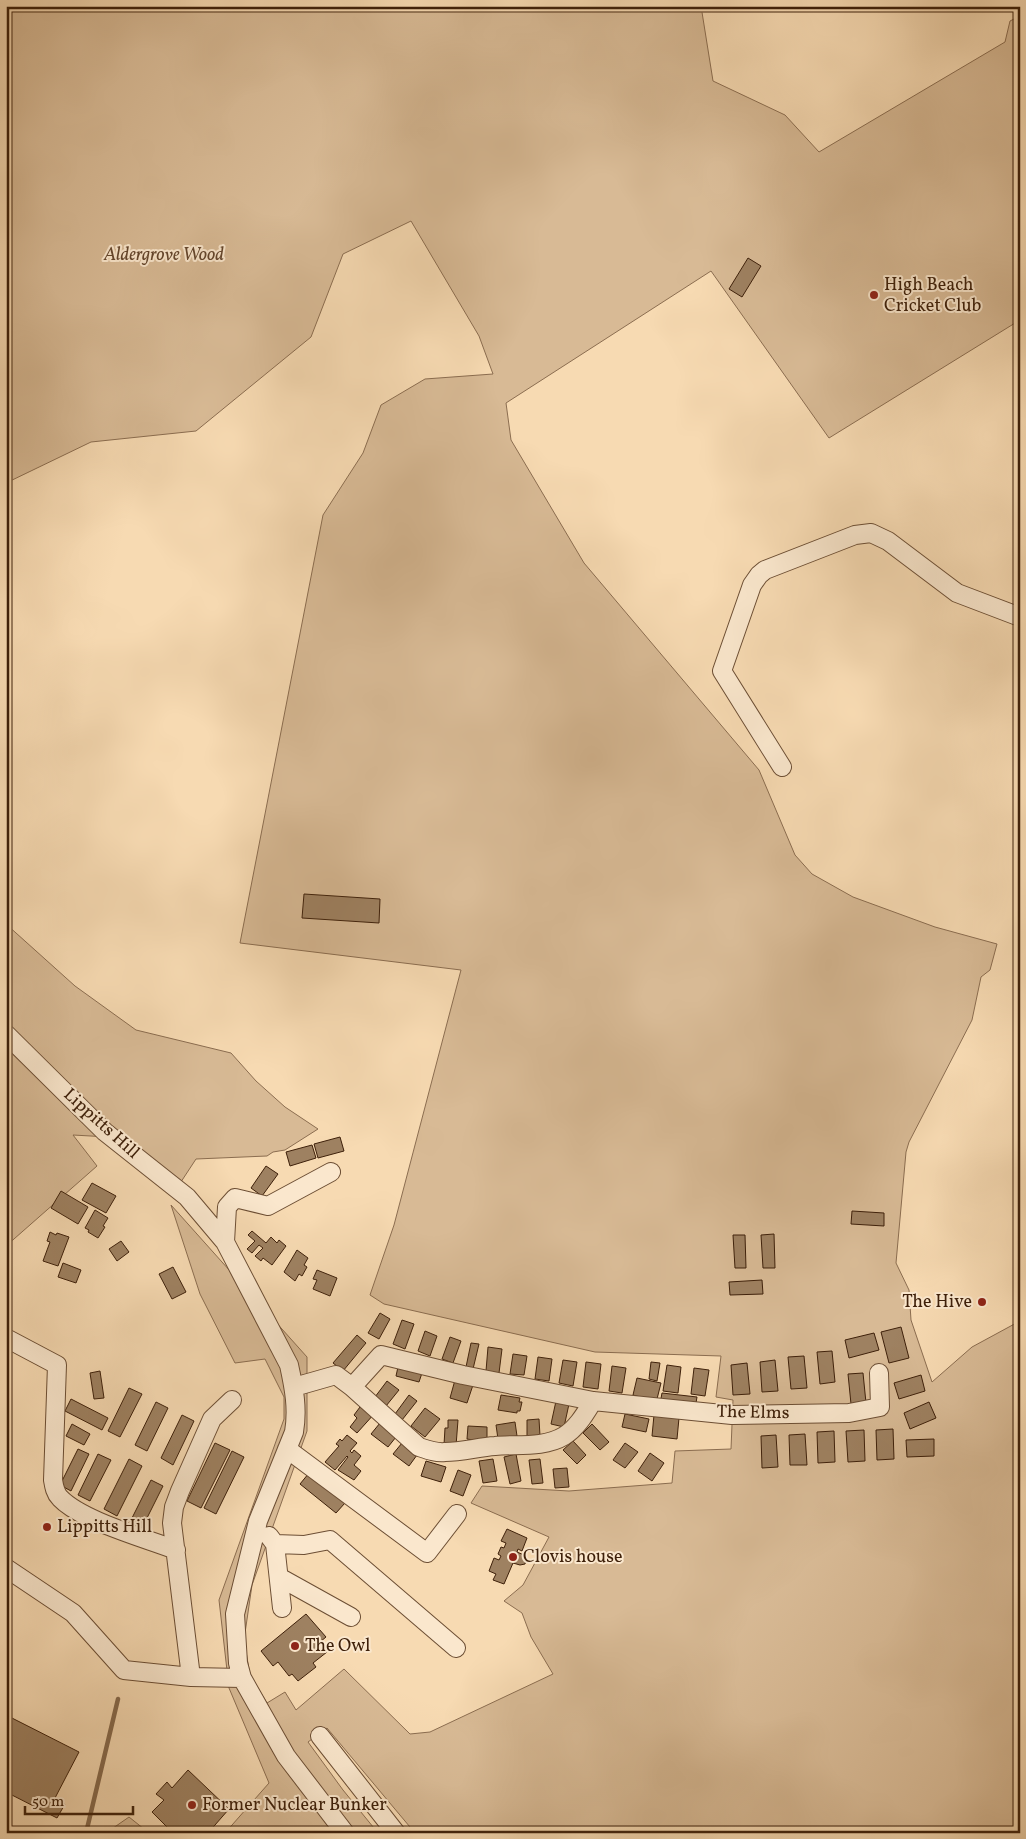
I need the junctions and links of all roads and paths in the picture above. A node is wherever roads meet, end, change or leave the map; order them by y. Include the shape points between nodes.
1 (1020, 616) edge
2 (782, 767) dead end
3 (6, 1034) edge
4 (331, 1172) dead end
5 (225, 1242) junction
6 (6, 1338) edge
7 (879, 1373) dead end
8 (294, 1387) junction
9 (352, 1387) junction
10 (232, 1400) dead end
11 (593, 1401) junction
12 (286, 1449) junction
13 (457, 1514) dead end
14 (258, 1521) junction
15 (275, 1544) junction
16 (176, 1550) junction
17 (6, 1568) edge
18 (279, 1577) junction
19 (282, 1608) dead end
20 (351, 1617) dead end
21 (456, 1648) dead end
22 (191, 1677) junction
23 (242, 1678) junction
24 (320, 1736) dead end
25 (345, 1833) edge
26 (396, 1833) edge

1 - 2 street via 957,593 888,541 871,533 855,535 765,570 752,585 722,671
3 - 5 street, Lippitts Hill via 105,1132 187,1197
4 - 5 street via 268,1206 234,1198 227,1207
5 - 8 street, Lippitts Hill via 289,1365
6 - 16 street via 57,1365 53,1480 58,1496 92,1518
7 - 11 street, The Elms via 880,1407 849,1413 732,1415
8 - 9 street via 336,1376
8 - 12 street, Lippitts Hill via 296,1417 294,1432
9 - 11 street, The Elms via 381,1354 463,1375
9 - 11 street via 420,1447 432,1452 557,1440 578,1424
10 - 16 street via 212,1420 174,1507 172,1523
12 - 13 street via 427,1553
12 - 14 street, Lippitts Hill
14 - 15 street
14 - 23 street, Lippitts Hill via 235,1614
15 - 18 street
15 - 21 street via 304,1545 330,1540
16 - 22 street
17 - 22 street via 73,1613 124,1670
18 - 19 street
18 - 20 street
22 - 23 street
23 - 25 street, Lippitts Hill via 286,1756
24 - 26 street

